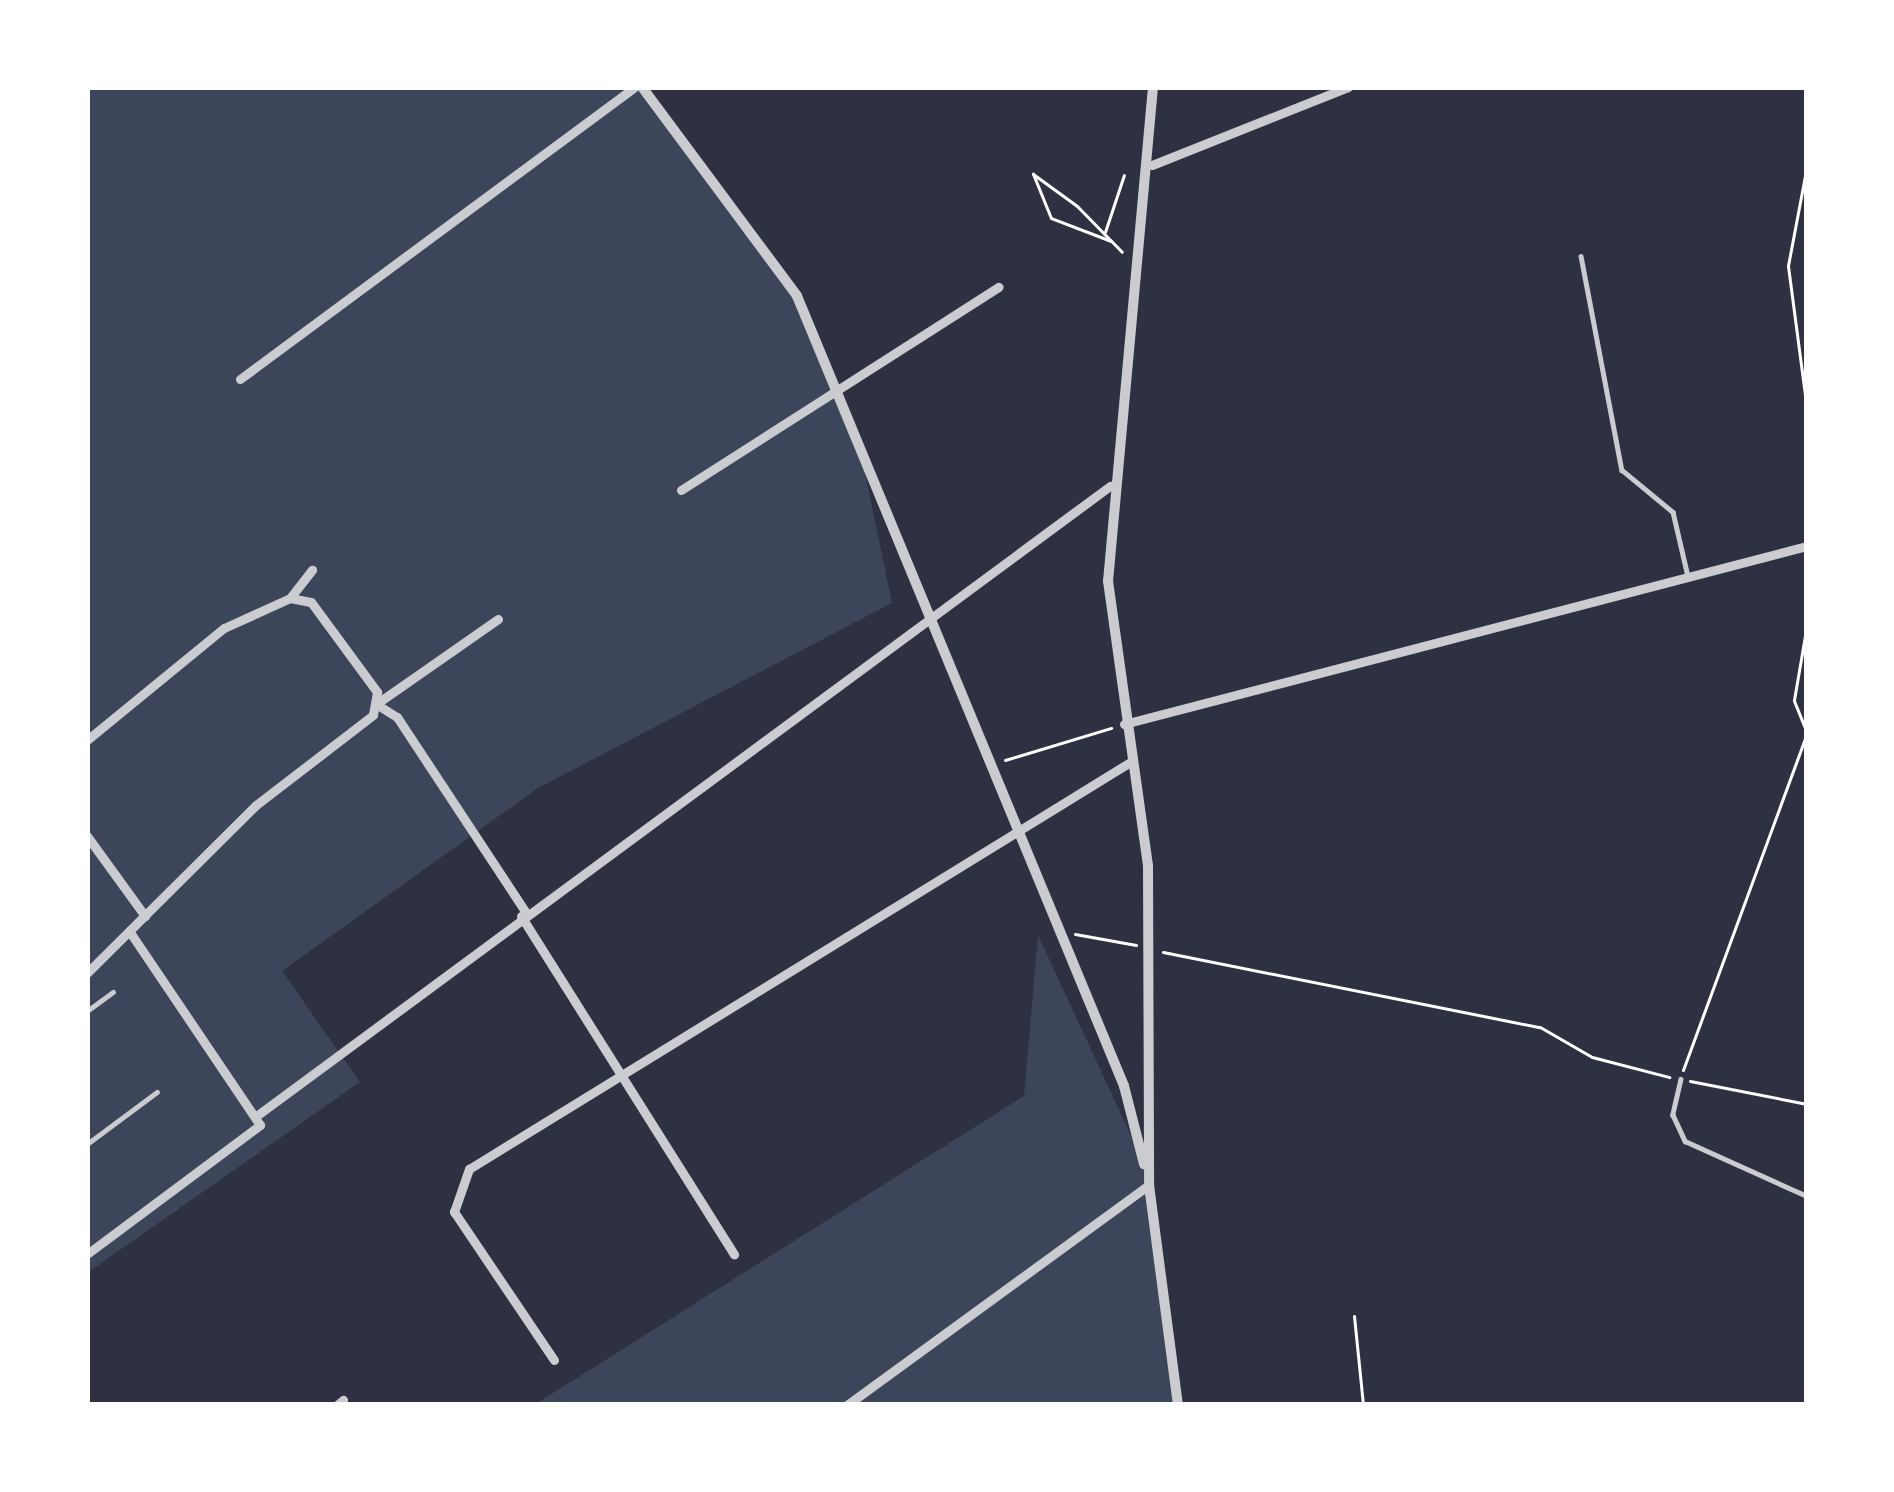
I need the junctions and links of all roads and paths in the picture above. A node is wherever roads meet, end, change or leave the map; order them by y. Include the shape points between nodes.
1 (638, 87) edge
2 (1153, 87) edge
3 (1348, 87) edge
4 (1807, 164) edge
5 (1152, 165) junction
6 (1124, 175) dead end
7 (1104, 233) junction
8 (1581, 256) dead end
9 (1000, 287) dead end
10 (240, 379) dead end
11 (836, 387) junction
12 (1807, 411) edge
13 (1110, 486) junction
14 (681, 490) dead end
15 (1807, 546) edge
16 (313, 570) dead end
17 (1687, 572) junction
18 (290, 598) junction
19 (929, 611) junction
20 (498, 619) dead end
21 (1807, 624) edge
22 (376, 704) junction
23 (1124, 724) junction
24 (87, 740) edge
25 (1132, 761) junction
26 (991, 764) junction
27 (1018, 827) junction
28 (87, 836) edge
29 (523, 914) junction
30 (145, 916) junction
31 (1061, 931) junction
32 (129, 932) junction
33 (1144, 946) junction
34 (87, 974) edge
35 (113, 992) dead end
36 (87, 1011) edge
37 (624, 1069) junction
38 (1681, 1079) junction
39 (157, 1092) dead end
40 (1807, 1104) edge
41 (255, 1118) junction
42 (87, 1144) edge
43 (1149, 1185) junction
44 (1807, 1196) edge
45 (89, 1249) edge
46 (734, 1254) dead end
47 (1354, 1316) dead end
48 (554, 1360) dead end
49 (847, 1405) edge
50 (1178, 1405) edge
51 (1364, 1405) edge

1 - 10 street
1 - 11 street via 797,296
2 - 5 street
3 - 5 street
4 - 12 path via 1788,266
5 - 13 street
6 - 7 path
7 - 7 path via 1077,206 1033,174 1051,218 1112,241
8 - 17 lane via 1622,470 1673,512
9 - 11 street
11 - 14 street
11 - 19 street
13 - 19 street
13 - 23 street
15 - 17 street
16 - 18 street
17 - 23 street
18 - 22 street via 311,602 368,670
18 - 24 street via 224,628
19 - 26 street
19 - 29 street
20 - 22 street
21 - 38 path via 1794,700 1807,733
22 - 29 street via 397,717
22 - 30 street
23 - 25 street
23 - 26 path
25 - 27 street
25 - 33 street via 1148,866
26 - 27 street
27 - 31 street
27 - 37 street
28 - 30 street
29 - 37 street
29 - 41 street
30 - 32 street
31 - 33 path
31 - 43 street via 1124,1086
32 - 34 street
32 - 41 street
33 - 38 path via 1540,1027 1623,1068
33 - 43 street
35 - 36 lane
37 - 46 street
37 - 48 street via 469,1168 452,1198
38 - 40 path
38 - 44 lane via 1672,1115 1685,1141
39 - 42 lane
41 - 45 street via 260,1125
43 - 49 street
43 - 50 street
47 - 51 path

